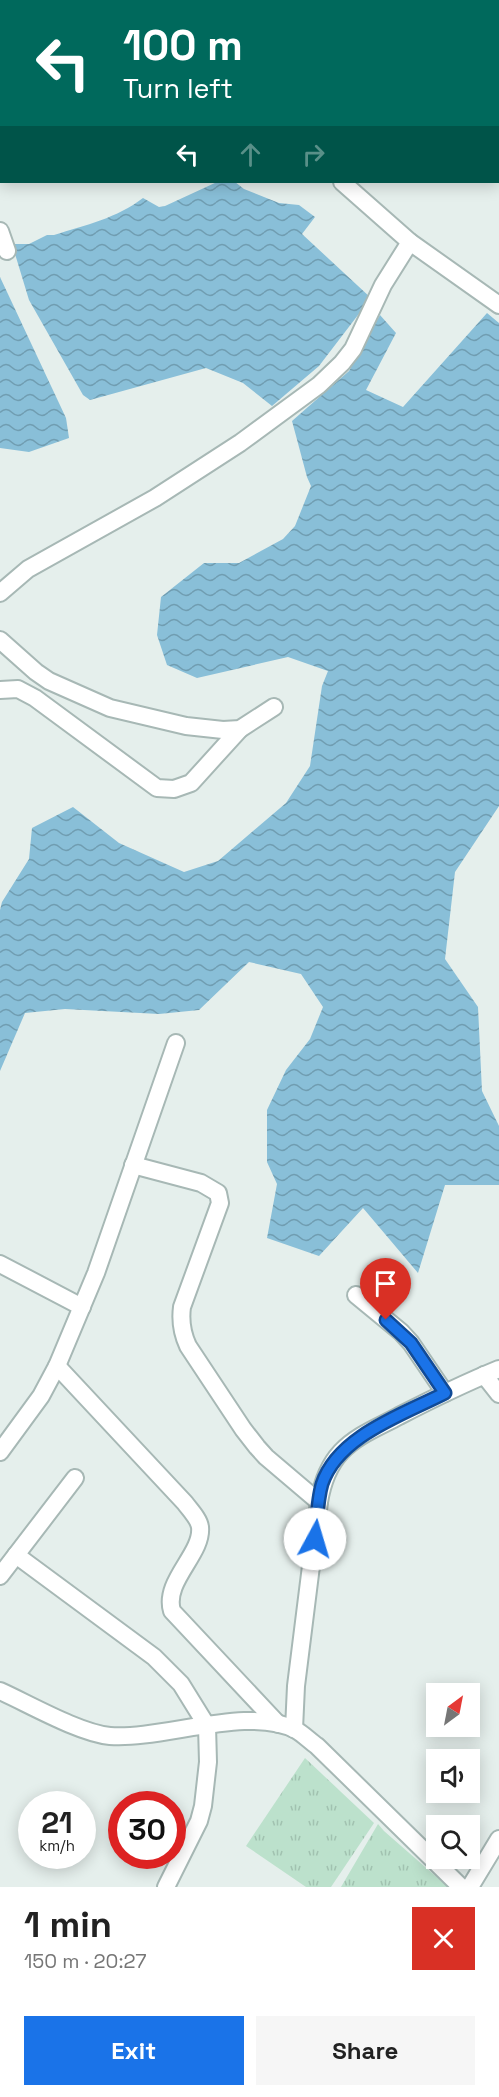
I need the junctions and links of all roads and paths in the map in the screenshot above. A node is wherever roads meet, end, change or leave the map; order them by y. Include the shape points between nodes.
1 (343, 183) edge
2 (0, 231) edge
3 (410, 242) junction
4 (7, 251) dead end
5 (499, 305) edge
6 (0, 593) edge
7 (0, 640) edge
8 (0, 690) edge
9 (274, 708) dead end
10 (240, 729) junction
11 (176, 1043) dead end
12 (133, 1165) junction
13 (0, 1264) edge
14 (356, 1295) dead end
15 (82, 1307) junction
16 (57, 1366) junction
17 (492, 1372) edge
18 (445, 1393) junction
19 (499, 1394) edge
20 (0, 1452) edge
21 (75, 1478) dead end
22 (319, 1502) junction
23 (16, 1555) junction
24 (0, 1576) edge
25 (0, 1690) edge
26 (207, 1726) junction
27 (286, 1726) junction
28 (499, 1839) edge
29 (166, 1887) edge
30 (461, 1887) edge
31 (470, 1887) edge

1 - 3 street
2 - 4 street
3 - 5 street
3 - 6 street via 383,285 352,349 319,384 202,468 28,569
7 - 10 street via 49,681 110,708 186,726
8 - 10 street via 18,689 35,698 157,788 183,787 196,779
9 - 10 street
11 - 12 street
12 - 15 street
12 - 22 street via 201,1183 218,1193 220,1203 182,1307 183,1333 243,1429 266,1457
13 - 15 street
14 - 18 street via 411,1343
15 - 16 street
16 - 20 street via 41,1396
16 - 27 street via 194,1515 200,1526 199,1538 173,1590 172,1611
17 - 18 street
17 - 19 street
18 - 22 street via 356,1438 330,1468
21 - 23 street
22 - 27 street via 296,1686
23 - 24 street
23 - 26 street via 154,1657 181,1684
25 - 26 street via 97,1734 128,1736
26 - 27 street via 262,1720
26 - 29 street via 203,1806
27 - 30 street via 317,1746
28 - 31 street

